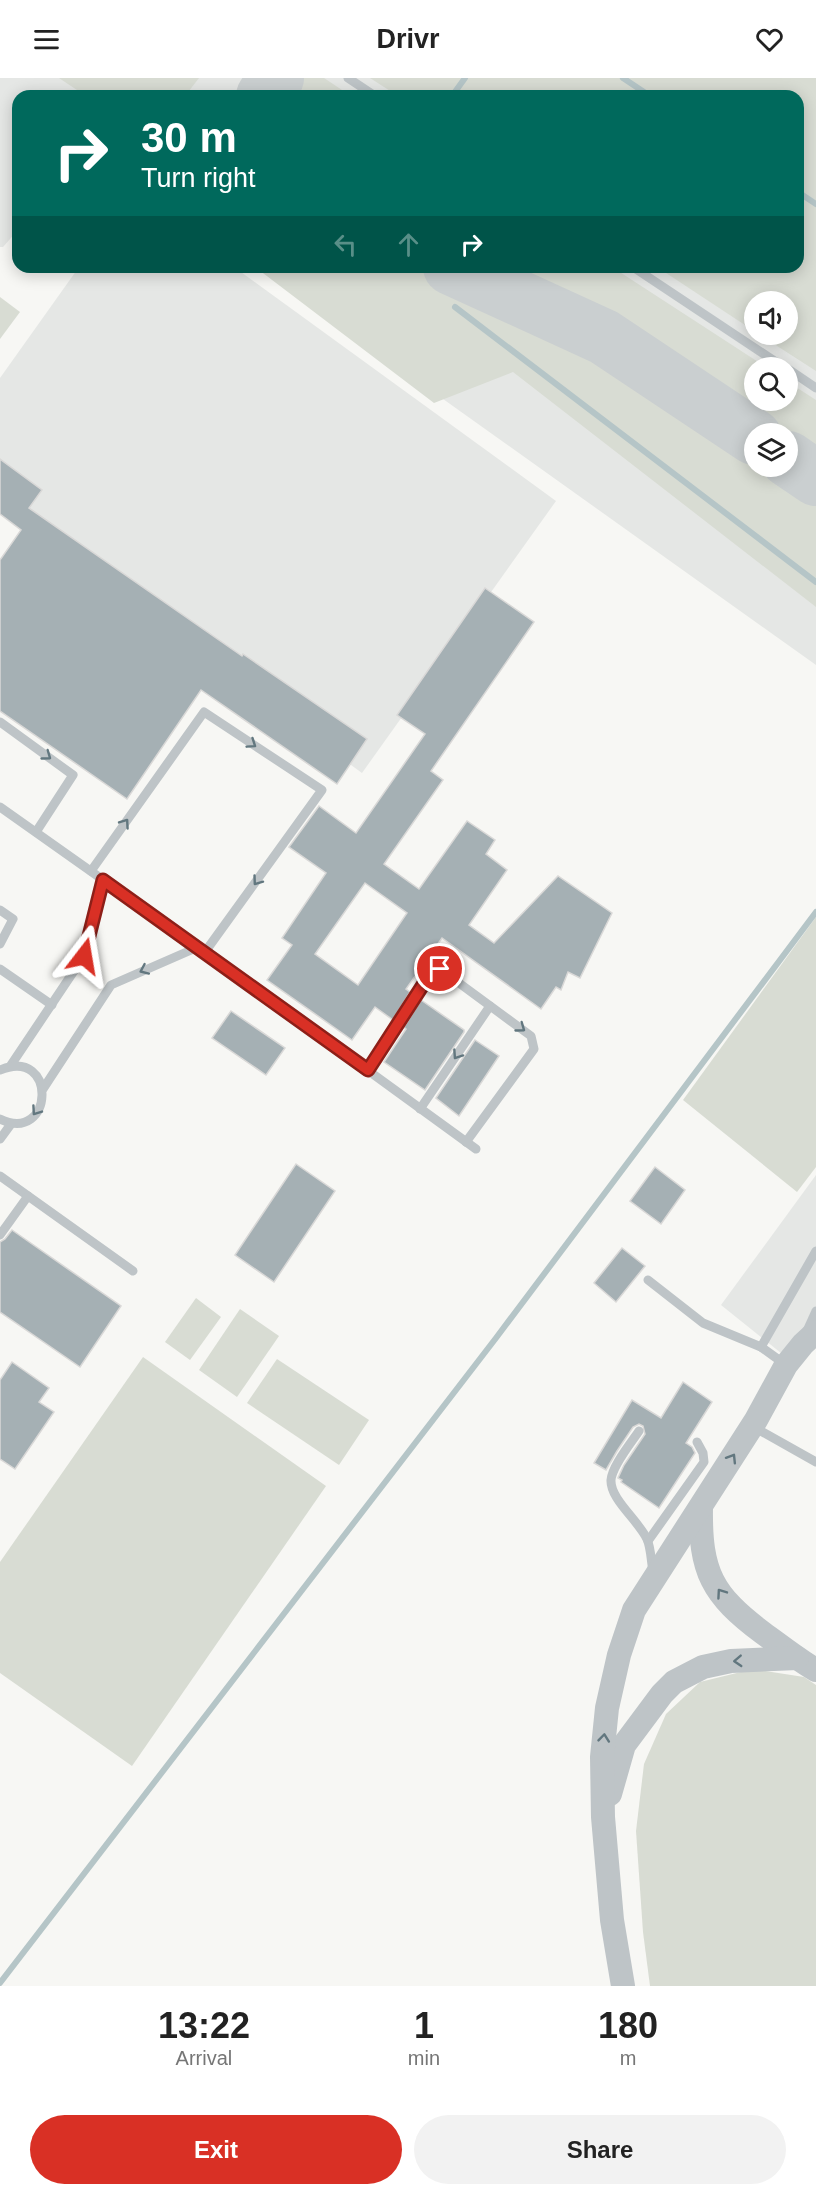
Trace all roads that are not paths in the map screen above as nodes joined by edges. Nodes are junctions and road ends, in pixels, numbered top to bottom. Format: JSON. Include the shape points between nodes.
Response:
{"nodes":[{"id":1,"x":348,"y":78,"type":"edge"},
{"id":2,"x":366,"y":90,"type":"edge"},
{"id":3,"x":642,"y":273,"type":"edge"},
{"id":4,"x":769,"y":357,"type":"edge"},
{"id":5,"x":798,"y":376,"type":"edge"},
{"id":6,"x":816,"y":388,"type":"edge"},
{"id":7,"x":0,"y":722,"type":"edge"},
{"id":8,"x":0,"y":807,"type":"edge"},
{"id":9,"x":36,"y":832,"type":"junction"},
{"id":10,"x":91,"y":871,"type":"junction"},
{"id":11,"x":103,"y":880,"type":"junction"},
{"id":12,"x":0,"y":910,"type":"edge"},
{"id":13,"x":0,"y":944,"type":"edge"},
{"id":14,"x":202,"y":950,"type":"junction"},
{"id":15,"x":0,"y":969,"type":"edge"},
{"id":16,"x":52,"y":1005,"type":"junction"},
{"id":17,"x":490,"y":1006,"type":"junction"},
{"id":18,"x":11,"y":1065,"type":"junction"},
{"id":19,"x":0,"y":1070,"type":"edge"},
{"id":20,"x":368,"y":1070,"type":"junction"},
{"id":21,"x":43,"y":1089,"type":"junction"},
{"id":22,"x":420,"y":1108,"type":"junction"},
{"id":23,"x":0,"y":1119,"type":"edge"},
{"id":24,"x":11,"y":1124,"type":"junction"},
{"id":25,"x":0,"y":1139,"type":"edge"},
{"id":26,"x":466,"y":1142,"type":"junction"},
{"id":27,"x":476,"y":1149,"type":"dead end"},
{"id":28,"x":0,"y":1176,"type":"edge"},
{"id":29,"x":28,"y":1196,"type":"junction"},
{"id":30,"x":0,"y":1235,"type":"edge"},
{"id":31,"x":816,"y":1251,"type":"edge"},
{"id":32,"x":133,"y":1271,"type":"dead end"},
{"id":33,"x":648,"y":1280,"type":"dead end"},
{"id":34,"x":816,"y":1311,"type":"edge"},
{"id":35,"x":809,"y":1338,"type":"edge"},
{"id":36,"x":761,"y":1347,"type":"junction"},
{"id":37,"x":786,"y":1365,"type":"junction"},
{"id":38,"x":752,"y":1426,"type":"junction"},
{"id":39,"x":639,"y":1431,"type":"dead end"},
{"id":40,"x":698,"y":1443,"type":"dead end"},
{"id":41,"x":816,"y":1462,"type":"edge"},
{"id":42,"x":701,"y":1508,"type":"junction"},
{"id":43,"x":648,"y":1541,"type":"junction"},
{"id":44,"x":654,"y":1581,"type":"junction"},
{"id":45,"x":806,"y":1664,"type":"edge"},
{"id":46,"x":603,"y":1817,"type":"junction"},
{"id":47,"x":623,"y":1986,"type":"edge"}],
"edges":[{"from":1,"to":2,"type":"lane"},
{"from":3,"to":4,"type":"lane"},
{"from":5,"to":6,"type":"lane"},
{"from":7,"to":9,"type":"lane","one_way":true,"via":[[73,775]]},
{"from":8,"to":9,"type":"lane"},
{"from":9,"to":10,"type":"lane"},
{"from":10,"to":11,"type":"lane"},
{"from":10,"to":14,"type":"lane","one_way":true,"via":[[204,712],[322,790]]},
{"from":11,"to":14,"type":"lane"},
{"from":11,"to":16,"type":"lane","via":[[84,956]]},
{"from":12,"to":13,"type":"lane","via":[[13,919]]},
{"from":14,"to":20,"type":"lane"},
{"from":14,"to":21,"type":"lane","one_way":true,"via":[[111,985]]},
{"from":15,"to":16,"type":"lane"},
{"from":16,"to":18,"type":"lane"},
{"from":17,"to":20,"type":"lane","via":[[440,969],[432,971]]},
{"from":17,"to":22,"type":"lane","one_way":true},
{"from":17,"to":26,"type":"lane","one_way":true,"via":[[531,1036],[534,1048]]},
{"from":18,"to":19,"type":"lane"},
{"from":18,"to":21,"type":"lane","via":[[37,1076]]},
{"from":20,"to":22,"type":"lane"},
{"from":21,"to":24,"type":"lane","one_way":true,"via":[[41,1107],[29,1120]]},
{"from":22,"to":26,"type":"lane"},
{"from":23,"to":24,"type":"lane"},
{"from":24,"to":25,"type":"lane"},
{"from":26,"to":27,"type":"lane"},
{"from":28,"to":29,"type":"lane"},
{"from":29,"to":30,"type":"lane"},
{"from":29,"to":32,"type":"lane"},
{"from":31,"to":36,"type":"lane"},
{"from":33,"to":36,"type":"lane","via":[[704,1323]]},
{"from":34,"to":35,"type":"lane","via":[[809,1323]]},
{"from":35,"to":37,"type":"street"},
{"from":36,"to":37,"type":"lane"},
{"from":37,"to":38,"type":"street"},
{"from":38,"to":41,"type":"lane"},
{"from":42,"to":38,"type":"street","one_way":true},
{"from":39,"to":43,"type":"lane","via":[[611,1480],[614,1494]]},
{"from":40,"to":43,"type":"lane","via":[[704,1462]]},
{"from":42,"to":44,"type":"street"},
{"from":45,"to":42,"type":"street","one_way":true,"via":[[747,1622],[718,1590],[709,1574],[701,1543]]},
{"from":43,"to":44,"type":"lane"},
{"from":46,"to":44,"type":"street","one_way":true,"via":[[602,1757],[607,1708],[634,1610]]},
{"from":45,"to":46,"type":"street","one_way":true,"via":[[730,1660],[703,1667],[674,1682],[624,1745]]},
{"from":46,"to":47,"type":"street","via":[[612,1920]]}]}
